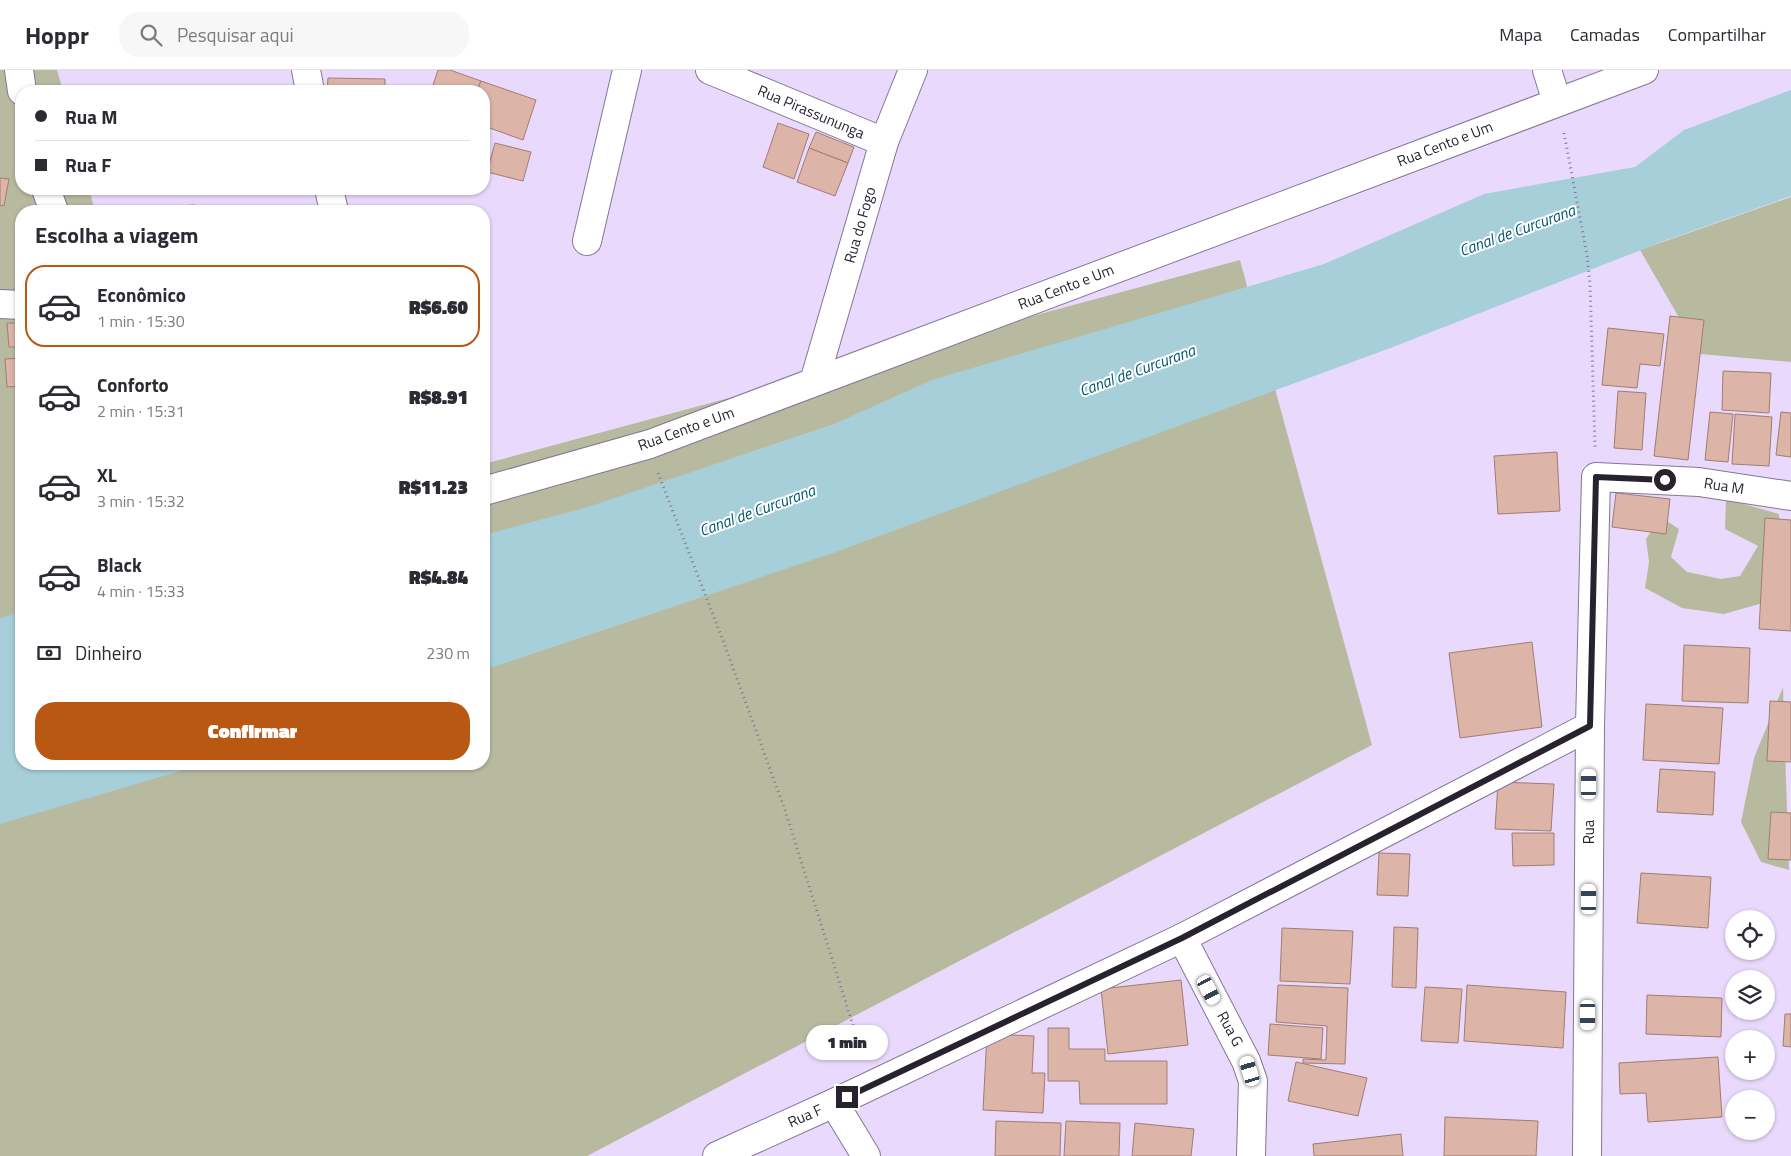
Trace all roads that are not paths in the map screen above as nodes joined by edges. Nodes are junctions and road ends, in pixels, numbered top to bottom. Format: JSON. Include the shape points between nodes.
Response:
{"nodes":[{"id":1,"x":19,"y":70,"type":"edge"},
{"id":2,"x":306,"y":70,"type":"edge"},
{"id":3,"x":627,"y":70,"type":"edge"},
{"id":4,"x":710,"y":70,"type":"edge"},
{"id":5,"x":912,"y":70,"type":"edge"},
{"id":6,"x":1547,"y":70,"type":"edge"},
{"id":7,"x":1644,"y":70,"type":"edge"},
{"id":8,"x":21,"y":85,"type":"edge"},
{"id":9,"x":309,"y":85,"type":"edge"},
{"id":10,"x":1557,"y":102,"type":"junction"},
{"id":11,"x":884,"y":142,"type":"junction"},
{"id":12,"x":586,"y":241,"type":"dead end"},
{"id":13,"x":0,"y":304,"type":"edge"},
{"id":14,"x":15,"y":305,"type":"edge"},
{"id":15,"x":814,"y":382,"type":"junction"},
{"id":16,"x":1596,"y":477,"type":"joint"},
{"id":17,"x":490,"y":489,"type":"edge"},
{"id":18,"x":1791,"y":496,"type":"edge"},
{"id":19,"x":1590,"y":726,"type":"junction"},
{"id":20,"x":1182,"y":938,"type":"junction"},
{"id":21,"x":834,"y":1103,"type":"junction"},
{"id":22,"x":717,"y":1156,"type":"edge"},
{"id":23,"x":866,"y":1156,"type":"edge"},
{"id":24,"x":1251,"y":1156,"type":"edge"},
{"id":25,"x":1587,"y":1156,"type":"edge"}],
"edges":[{"from":1,"to":8,"type":"street"},
{"from":2,"to":9,"type":"street"},
{"from":3,"to":12,"type":"street"},
{"from":4,"to":11,"type":"street","name":"Rua Pirassununga"},
{"from":5,"to":11,"type":"street","name":"Rua do Fogo"},
{"from":6,"to":10,"type":"street"},
{"from":7,"to":10,"type":"street","name":"Rua Cento e Um"},
{"from":10,"to":15,"type":"street","name":"Rua Cento e Um"},
{"from":11,"to":15,"type":"street","name":"Rua do Fogo"},
{"from":13,"to":14,"type":"street"},
{"from":15,"to":17,"type":"street","name":"Rua Cento e Um","via":[[650,444]]},
{"from":16,"to":18,"type":"street","name":"Rua M","via":[[1699,482]]},
{"from":16,"to":19,"type":"street","name":"Rua"},
{"from":19,"to":20,"type":"street","name":"Rua F"},
{"from":19,"to":25,"type":"street","name":"Rua"},
{"from":20,"to":21,"type":"street","name":"Rua F"},
{"from":20,"to":24,"type":"street","name":"Rua G","via":[[1246,1061],[1253,1081]]},
{"from":21,"to":22,"type":"street","name":"Rua F"},
{"from":21,"to":23,"type":"street"}]}
